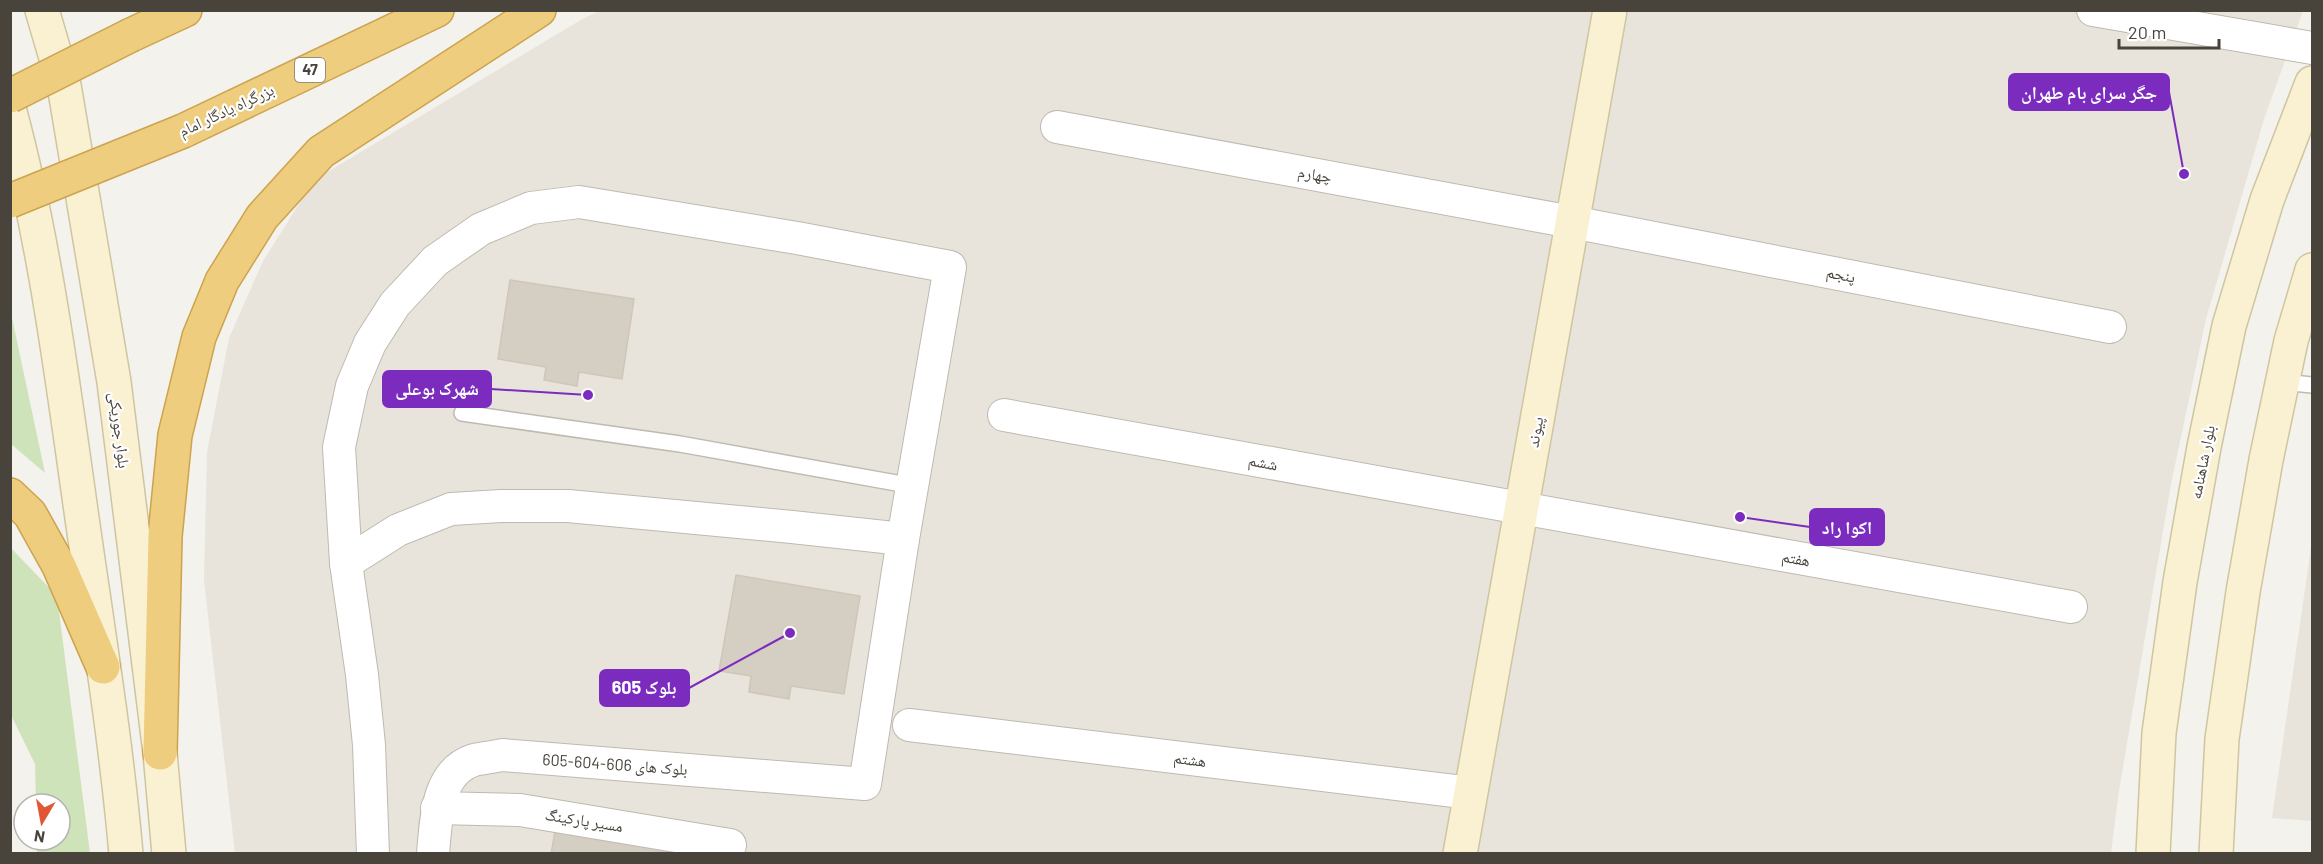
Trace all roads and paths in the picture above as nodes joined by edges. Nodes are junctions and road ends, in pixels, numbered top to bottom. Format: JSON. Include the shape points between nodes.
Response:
{"nodes":[{"id":1,"x":42,"y":10,"type":"edge"},
{"id":2,"x":185,"y":10,"type":"edge"},
{"id":3,"x":437,"y":10,"type":"edge"},
{"id":4,"x":539,"y":10,"type":"edge"},
{"id":5,"x":1610,"y":10,"type":"edge"},
{"id":6,"x":2093,"y":10,"type":"edge"},
{"id":7,"x":2313,"y":48,"type":"edge"},
{"id":8,"x":2313,"y":83,"type":"edge"},
{"id":9,"x":10,"y":96,"type":"edge"},
{"id":10,"x":10,"y":112,"type":"edge"},
{"id":11,"x":1057,"y":127,"type":"dead end"},
{"id":12,"x":10,"y":201,"type":"edge"},
{"id":13,"x":1572,"y":222,"type":"junction"},
{"id":14,"x":2313,"y":270,"type":"edge"},
{"id":15,"x":2305,"y":318,"type":"edge"},
{"id":16,"x":2110,"y":327,"type":"dead end"},
{"id":17,"x":2298,"y":384,"type":"edge"},
{"id":18,"x":462,"y":413,"type":"dead end"},
{"id":19,"x":1004,"y":415,"type":"dead end"},
{"id":20,"x":912,"y":486,"type":"junction"},
{"id":21,"x":10,"y":495,"type":"edge"},
{"id":22,"x":1521,"y":509,"type":"junction"},
{"id":23,"x":903,"y":540,"type":"junction"},
{"id":24,"x":346,"y":563,"type":"junction"},
{"id":25,"x":2071,"y":607,"type":"dead end"},
{"id":26,"x":103,"y":668,"type":"junction"},
{"id":27,"x":909,"y":725,"type":"dead end"},
{"id":28,"x":160,"y":753,"type":"junction"},
{"id":29,"x":1471,"y":793,"type":"junction"},
{"id":30,"x":437,"y":808,"type":"junction"},
{"id":31,"x":730,"y":845,"type":"dead end"},
{"id":32,"x":126,"y":854,"type":"edge"},
{"id":33,"x":169,"y":854,"type":"edge"},
{"id":34,"x":373,"y":854,"type":"edge"},
{"id":35,"x":433,"y":854,"type":"edge"},
{"id":36,"x":1460,"y":854,"type":"edge"},
{"id":37,"x":2153,"y":854,"type":"edge"},
{"id":38,"x":2216,"y":854,"type":"edge"}],
"edges":[{"from":1,"to":28,"type":"main road","name":"بلوار جوریکی","via":[[64,86],[114,382]]},
{"from":2,"to":9,"type":"highway","bridge":true},
{"from":3,"to":12,"type":"highway","name":"بزرگراه یادگار امام","number":"47","bridge":true,"via":[[183,131]]},
{"from":4,"to":28,"type":"highway","via":[[321,152],[262,217],[222,281],[199,337],[175,435],[165,536]]},
{"from":5,"to":13,"type":"main road","name":"پیوند"},
{"from":6,"to":7,"type":"street"},
{"from":8,"to":37,"type":"main road","name":"بلوار شاهنامه","via":[[2267,200],[2229,326],[2180,582],[2159,733]]},
{"from":10,"to":26,"type":"main road","via":[[26,171],[52,310]]},
{"from":11,"to":13,"type":"street","name":"چهارم"},
{"from":13,"to":16,"type":"street","name":"پنجم"},
{"from":13,"to":22,"type":"main road","name":"پیوند"},
{"from":14,"to":15,"type":"main road"},
{"from":15,"to":17,"type":"main road"},
{"from":17,"to":38,"type":"main road","via":[[2266,460],[2222,739]]},
{"from":18,"to":20,"type":"lane","via":[[680,444]]},
{"from":19,"to":22,"type":"street","name":"ششم"},
{"from":20,"to":23,"type":"street"},
{"from":20,"to":24,"type":"street","via":[[950,267],[579,202],[531,208],[481,229],[435,261],[395,304],[376,333],[352,386],[339,447]]},
{"from":21,"to":26,"type":"highway","via":[[30,514],[59,566]]},
{"from":22,"to":25,"type":"street","name":"هفتم"},
{"from":22,"to":29,"type":"main road","name":"پیوند"},
{"from":23,"to":24,"type":"street","via":[[568,506],[501,506],[451,509],[398,530]]},
{"from":23,"to":30,"type":"street","name":"بلوک های 606-604-605","via":[[865,784],[502,755],[473,760],[452,773]]},
{"from":24,"to":34,"type":"street","via":[[369,744]]},
{"from":26,"to":32,"type":"main road"},
{"from":27,"to":29,"type":"street","name":"هشتم"},
{"from":28,"to":33,"type":"main road","name":"بلوار جوریکی"},
{"from":29,"to":36,"type":"main road","name":"پیوند"},
{"from":30,"to":31,"type":"street","name":"مسیر پارکینگ","via":[[520,810]]},
{"from":30,"to":35,"type":"street","name":"بلوک های 606-604-605"}]}
